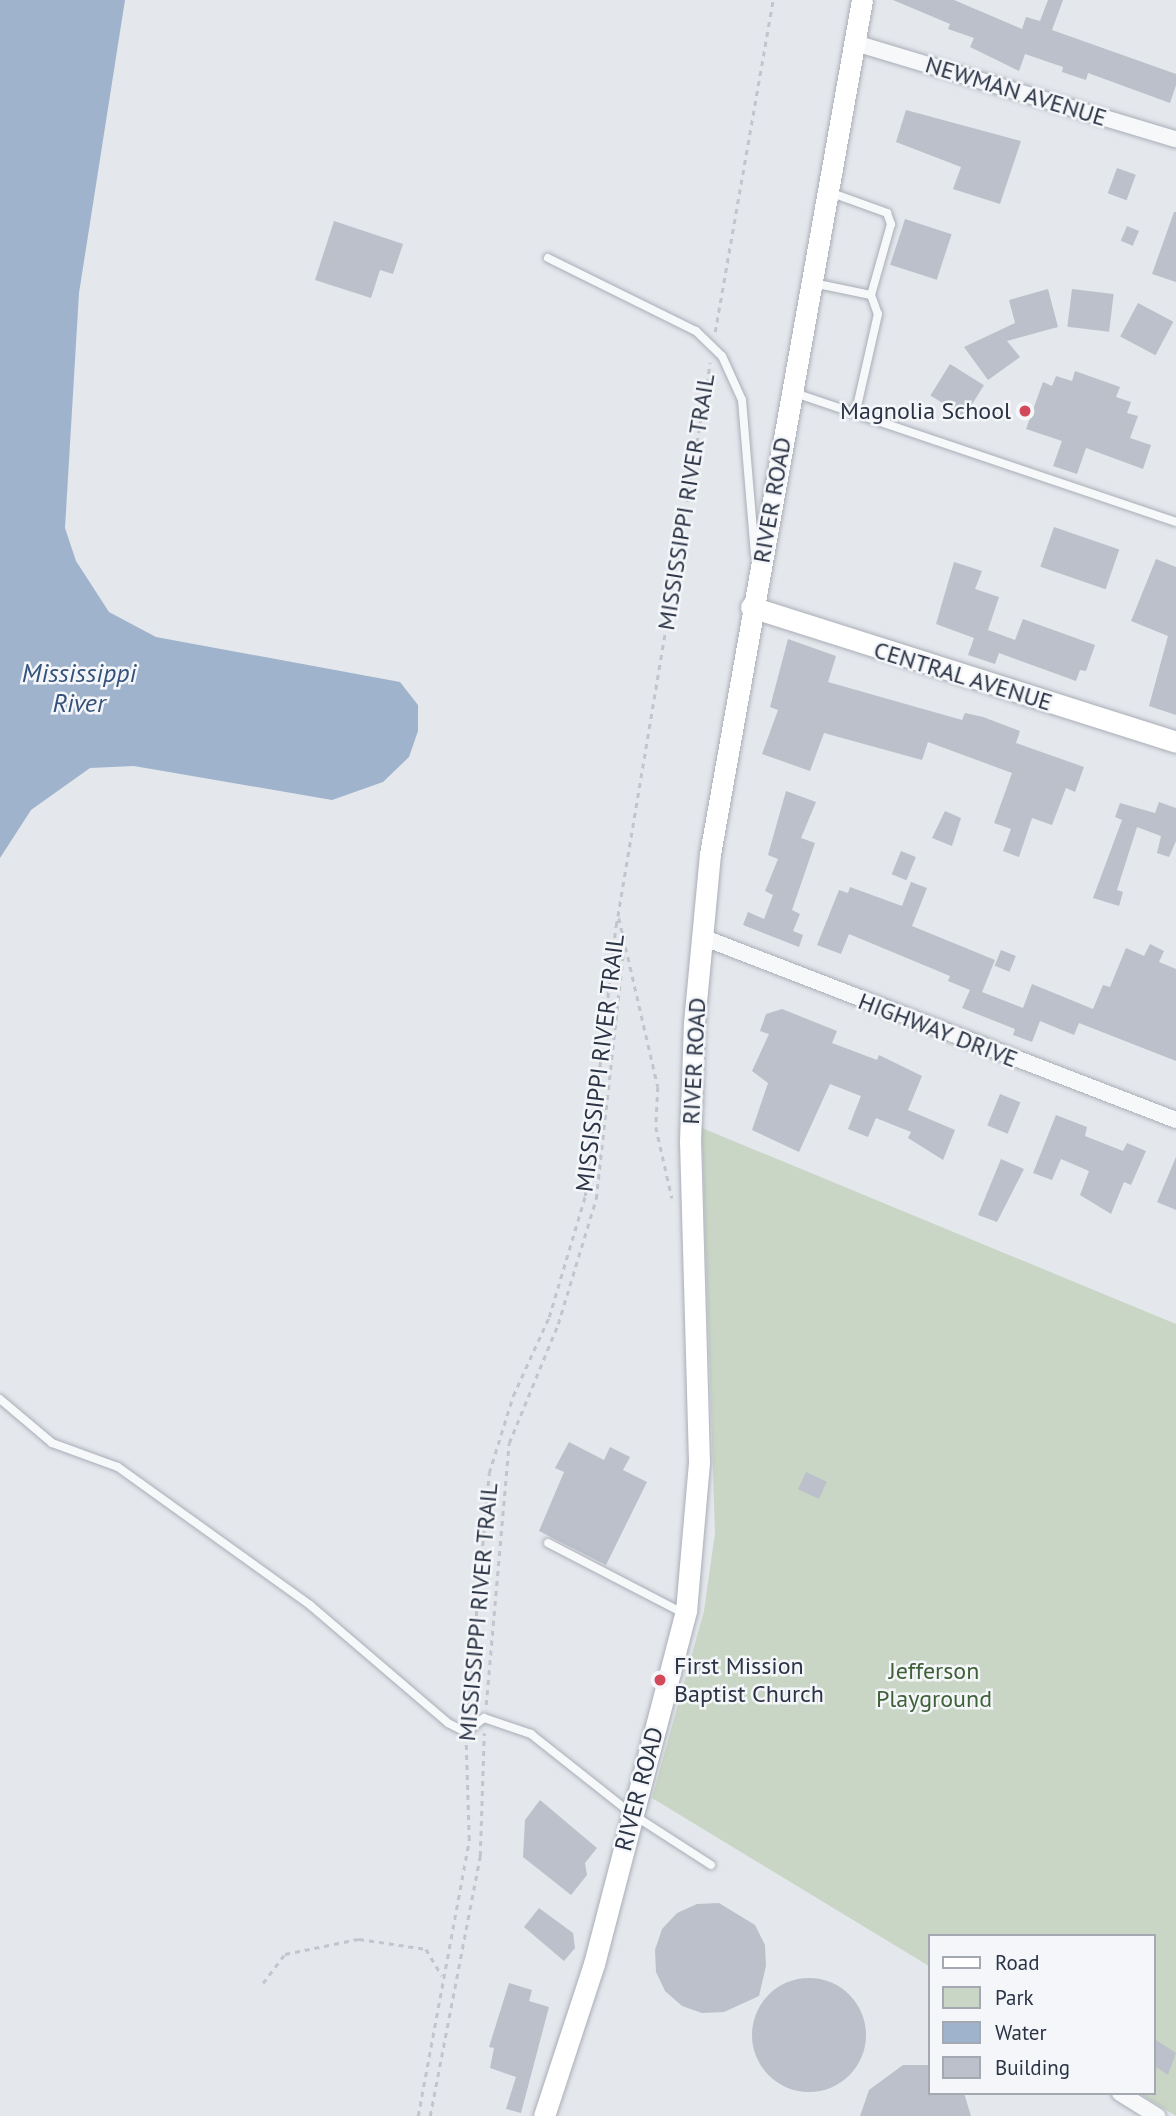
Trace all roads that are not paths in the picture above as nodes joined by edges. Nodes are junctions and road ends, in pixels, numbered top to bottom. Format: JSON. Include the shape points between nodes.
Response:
{"nodes":[{"id":1,"x":862,"y":0,"type":"edge"},
{"id":2,"x":855,"y":43,"type":"junction"},
{"id":3,"x":1176,"y":139,"type":"edge"},
{"id":4,"x":828,"y":192,"type":"junction"},
{"id":5,"x":548,"y":258,"type":"dead end"},
{"id":6,"x":812,"y":282,"type":"junction"},
{"id":7,"x":871,"y":295,"type":"junction"},
{"id":8,"x":792,"y":392,"type":"junction"},
{"id":9,"x":856,"y":411,"type":"junction"},
{"id":10,"x":1176,"y":522,"type":"edge"},
{"id":11,"x":757,"y":581,"type":"junction"},
{"id":12,"x":751,"y":607,"type":"junction"},
{"id":13,"x":1176,"y":742,"type":"edge"},
{"id":14,"x":702,"y":937,"type":"junction"},
{"id":15,"x":1176,"y":1120,"type":"edge"},
{"id":16,"x":0,"y":1399,"type":"edge"},
{"id":17,"x":548,"y":1544,"type":"dead end"},
{"id":18,"x":685,"y":1614,"type":"junction"},
{"id":19,"x":632,"y":1814,"type":"junction"},
{"id":20,"x":711,"y":1865,"type":"dead end"},
{"id":21,"x":1123,"y":2095,"type":"edge"},
{"id":22,"x":544,"y":2116,"type":"edge"},
{"id":23,"x":1157,"y":2116,"type":"edge"}],
"edges":[{"from":1,"to":2,"type":"main road","name":"RIVER ROAD"},
{"from":2,"to":3,"type":"street","name":"NEWMAN AVENUE"},
{"from":2,"to":4,"type":"main road","name":"RIVER ROAD"},
{"from":4,"to":6,"type":"main road","name":"RIVER ROAD"},
{"from":4,"to":7,"type":"lane","via":[[887,213],[891,224]]},
{"from":5,"to":11,"type":"lane","via":[[696,331],[712,346],[741,400]]},
{"from":6,"to":7,"type":"lane"},
{"from":6,"to":8,"type":"main road","name":"RIVER ROAD"},
{"from":7,"to":9,"type":"lane","via":[[878,314]]},
{"from":8,"to":9,"type":"lane"},
{"from":8,"to":11,"type":"main road","name":"RIVER ROAD"},
{"from":9,"to":10,"type":"lane"},
{"from":11,"to":12,"type":"main road","name":"RIVER ROAD"},
{"from":12,"to":13,"type":"main road","name":"CENTRAL AVENUE"},
{"from":12,"to":14,"type":"main road","name":"RIVER ROAD"},
{"from":14,"to":15,"type":"street","name":"HIGHWAY DRIVE"},
{"from":14,"to":18,"type":"main road","name":"RIVER ROAD","via":[[694,1036],[692,1221],[699,1462],[696,1537]]},
{"from":16,"to":19,"type":"lane","via":[[52,1443],[118,1467],[310,1605],[448,1723],[466,1732],[485,1718],[531,1734]]},
{"from":17,"to":18,"type":"lane"},
{"from":18,"to":19,"type":"main road","name":"RIVER ROAD"},
{"from":19,"to":20,"type":"lane"},
{"from":19,"to":22,"type":"main road","name":"RIVER ROAD","via":[[573,2036]]},
{"from":21,"to":23,"type":"street"}]}
